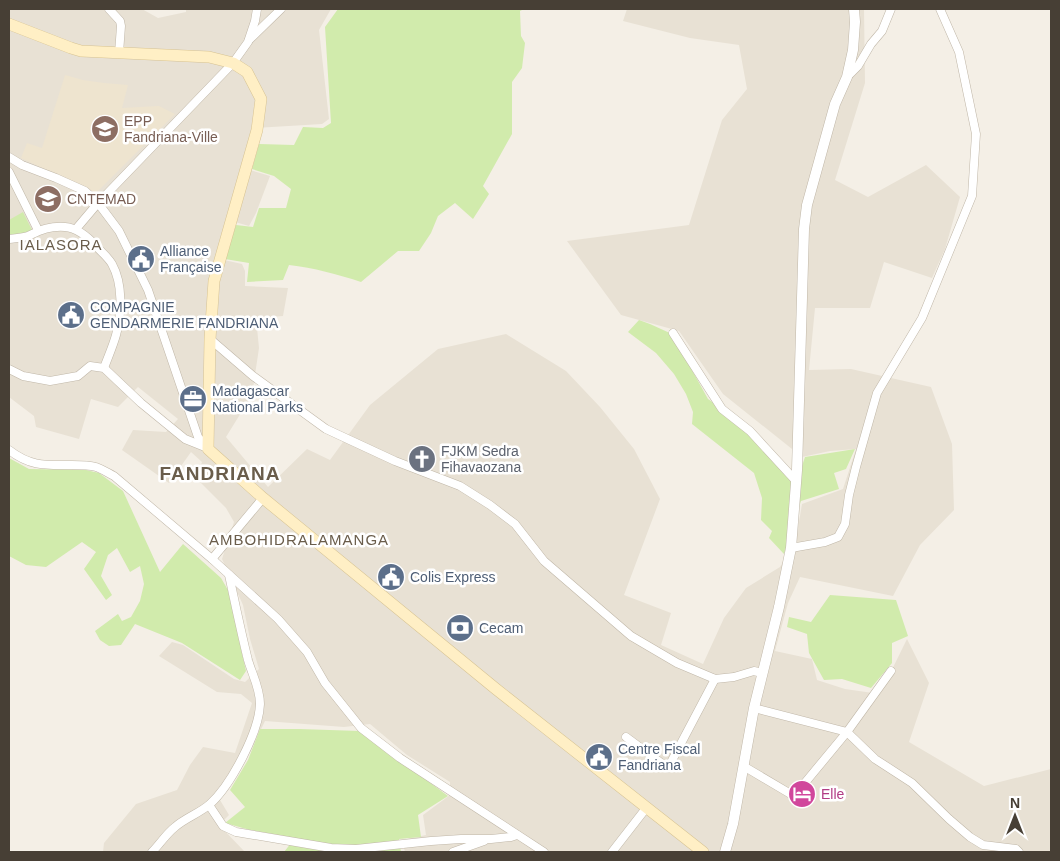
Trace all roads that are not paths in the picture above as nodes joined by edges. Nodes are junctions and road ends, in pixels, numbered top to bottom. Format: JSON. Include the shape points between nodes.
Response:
{"nodes":[{"id":1,"x":109,"y":9,"type":"edge"},
{"id":2,"x":257,"y":9,"type":"edge"},
{"id":3,"x":281,"y":9,"type":"edge"},
{"id":4,"x":854,"y":9,"type":"edge"},
{"id":5,"x":891,"y":9,"type":"edge"},
{"id":6,"x":940,"y":9,"type":"edge"},
{"id":7,"x":9,"y":24,"type":"edge"},
{"id":8,"x":248,"y":42,"type":"junction"},
{"id":9,"x":119,"y":53,"type":"junction"},
{"id":10,"x":233,"y":63,"type":"junction"},
{"id":11,"x":847,"y":77,"type":"junction"},
{"id":12,"x":9,"y":157,"type":"edge"},
{"id":13,"x":9,"y":172,"type":"edge"},
{"id":14,"x":98,"y":203,"type":"junction"},
{"id":15,"x":76,"y":229,"type":"junction"},
{"id":16,"x":38,"y":230,"type":"junction"},
{"id":17,"x":9,"y":239,"type":"edge"},
{"id":18,"x":673,"y":333,"type":"dead end"},
{"id":19,"x":210,"y":339,"type":"junction"},
{"id":20,"x":104,"y":368,"type":"junction"},
{"id":21,"x":9,"y":370,"type":"edge"},
{"id":22,"x":208,"y":448,"type":"junction"},
{"id":23,"x":9,"y":450,"type":"edge"},
{"id":24,"x":796,"y":482,"type":"junction"},
{"id":25,"x":263,"y":498,"type":"junction"},
{"id":26,"x":791,"y":548,"type":"junction"},
{"id":27,"x":212,"y":559,"type":"junction"},
{"id":28,"x":228,"y":574,"type":"junction"},
{"id":29,"x":891,"y":671,"type":"dead end"},
{"id":30,"x":762,"y":673,"type":"junction"},
{"id":31,"x":715,"y":679,"type":"junction"},
{"id":32,"x":754,"y":708,"type":"junction"},
{"id":33,"x":847,"y":732,"type":"junction"},
{"id":34,"x":626,"y":737,"type":"dead end"},
{"id":35,"x":745,"y":767,"type":"junction"},
{"id":36,"x":209,"y":805,"type":"junction"},
{"id":37,"x":647,"y":807,"type":"junction"},
{"id":38,"x":517,"y":835,"type":"junction"},
{"id":39,"x":491,"y":839,"type":"junction"},
{"id":40,"x":152,"y":852,"type":"edge"},
{"id":41,"x":453,"y":852,"type":"edge"},
{"id":42,"x":544,"y":852,"type":"edge"},
{"id":43,"x":612,"y":852,"type":"edge"},
{"id":44,"x":703,"y":852,"type":"edge"},
{"id":45,"x":725,"y":852,"type":"edge"},
{"id":46,"x":1020,"y":852,"type":"edge"}],
"edges":[{"from":1,"to":9,"type":"street","via":[[121,26]]},
{"from":2,"to":8,"type":"street"},
{"from":3,"to":8,"type":"street"},
{"from":4,"to":11,"type":"street","via":[[853,50]]},
{"from":5,"to":11,"type":"street","via":[[882,31]]},
{"from":6,"to":26,"type":"street","via":[[959,52],[976,134],[972,196],[922,318],[878,393],[856,467],[845,524],[838,537]]},
{"from":7,"to":9,"type":"main road","via":[[81,51]]},
{"from":8,"to":10,"type":"street"},
{"from":9,"to":10,"type":"main road","via":[[209,57]]},
{"from":10,"to":14,"type":"street"},
{"from":10,"to":19,"type":"main road","via":[[246,72],[261,99],[257,130],[214,281]]},
{"from":11,"to":24,"type":"street","via":[[835,104],[807,205]]},
{"from":12,"to":14,"type":"street","via":[[85,191]]},
{"from":13,"to":16,"type":"street"},
{"from":14,"to":15,"type":"street"},
{"from":14,"to":22,"type":"street","via":[[119,231],[148,290],[198,437]]},
{"from":15,"to":16,"type":"street","via":[[49,227]]},
{"from":15,"to":20,"type":"street","via":[[112,262],[119,282],[116,335]]},
{"from":16,"to":17,"type":"street"},
{"from":18,"to":24,"type":"street","via":[[722,409],[750,431]]},
{"from":19,"to":22,"type":"main road"},
{"from":19,"to":31,"type":"street","via":[[253,376],[326,429],[460,486],[490,505],[515,524],[544,561],[631,636],[677,663]]},
{"from":20,"to":21,"type":"street","via":[[90,366],[78,376],[50,381]]},
{"from":20,"to":22,"type":"street","via":[[184,439]]},
{"from":22,"to":25,"type":"main road"},
{"from":23,"to":27,"type":"street","via":[[33,463],[96,467],[109,473]]},
{"from":24,"to":26,"type":"street"},
{"from":25,"to":27,"type":"street"},
{"from":25,"to":37,"type":"main road","via":[[496,689]]},
{"from":26,"to":30,"type":"street"},
{"from":27,"to":28,"type":"street"},
{"from":28,"to":36,"type":"street","via":[[260,702],[259,714],[241,762]]},
{"from":28,"to":38,"type":"street","via":[[278,619],[307,652],[325,683],[360,728]]},
{"from":29,"to":33,"type":"street"},
{"from":30,"to":31,"type":"street","via":[[754,671]]},
{"from":30,"to":32,"type":"street"},
{"from":31,"to":34,"type":"street","via":[[668,768]]},
{"from":32,"to":33,"type":"street"},
{"from":32,"to":35,"type":"street"},
{"from":33,"to":35,"type":"street","via":[[794,796]]},
{"from":33,"to":46,"type":"street","via":[[875,758],[912,784],[970,837],[983,846]]},
{"from":35,"to":45,"type":"street"},
{"from":36,"to":39,"type":"street","via":[[224,826],[236,832],[331,848]]},
{"from":36,"to":40,"type":"street","via":[[176,826]]},
{"from":37,"to":43,"type":"street"},
{"from":37,"to":44,"type":"main road"},
{"from":38,"to":39,"type":"street"},
{"from":38,"to":42,"type":"street"},
{"from":39,"to":41,"type":"street"}]}
